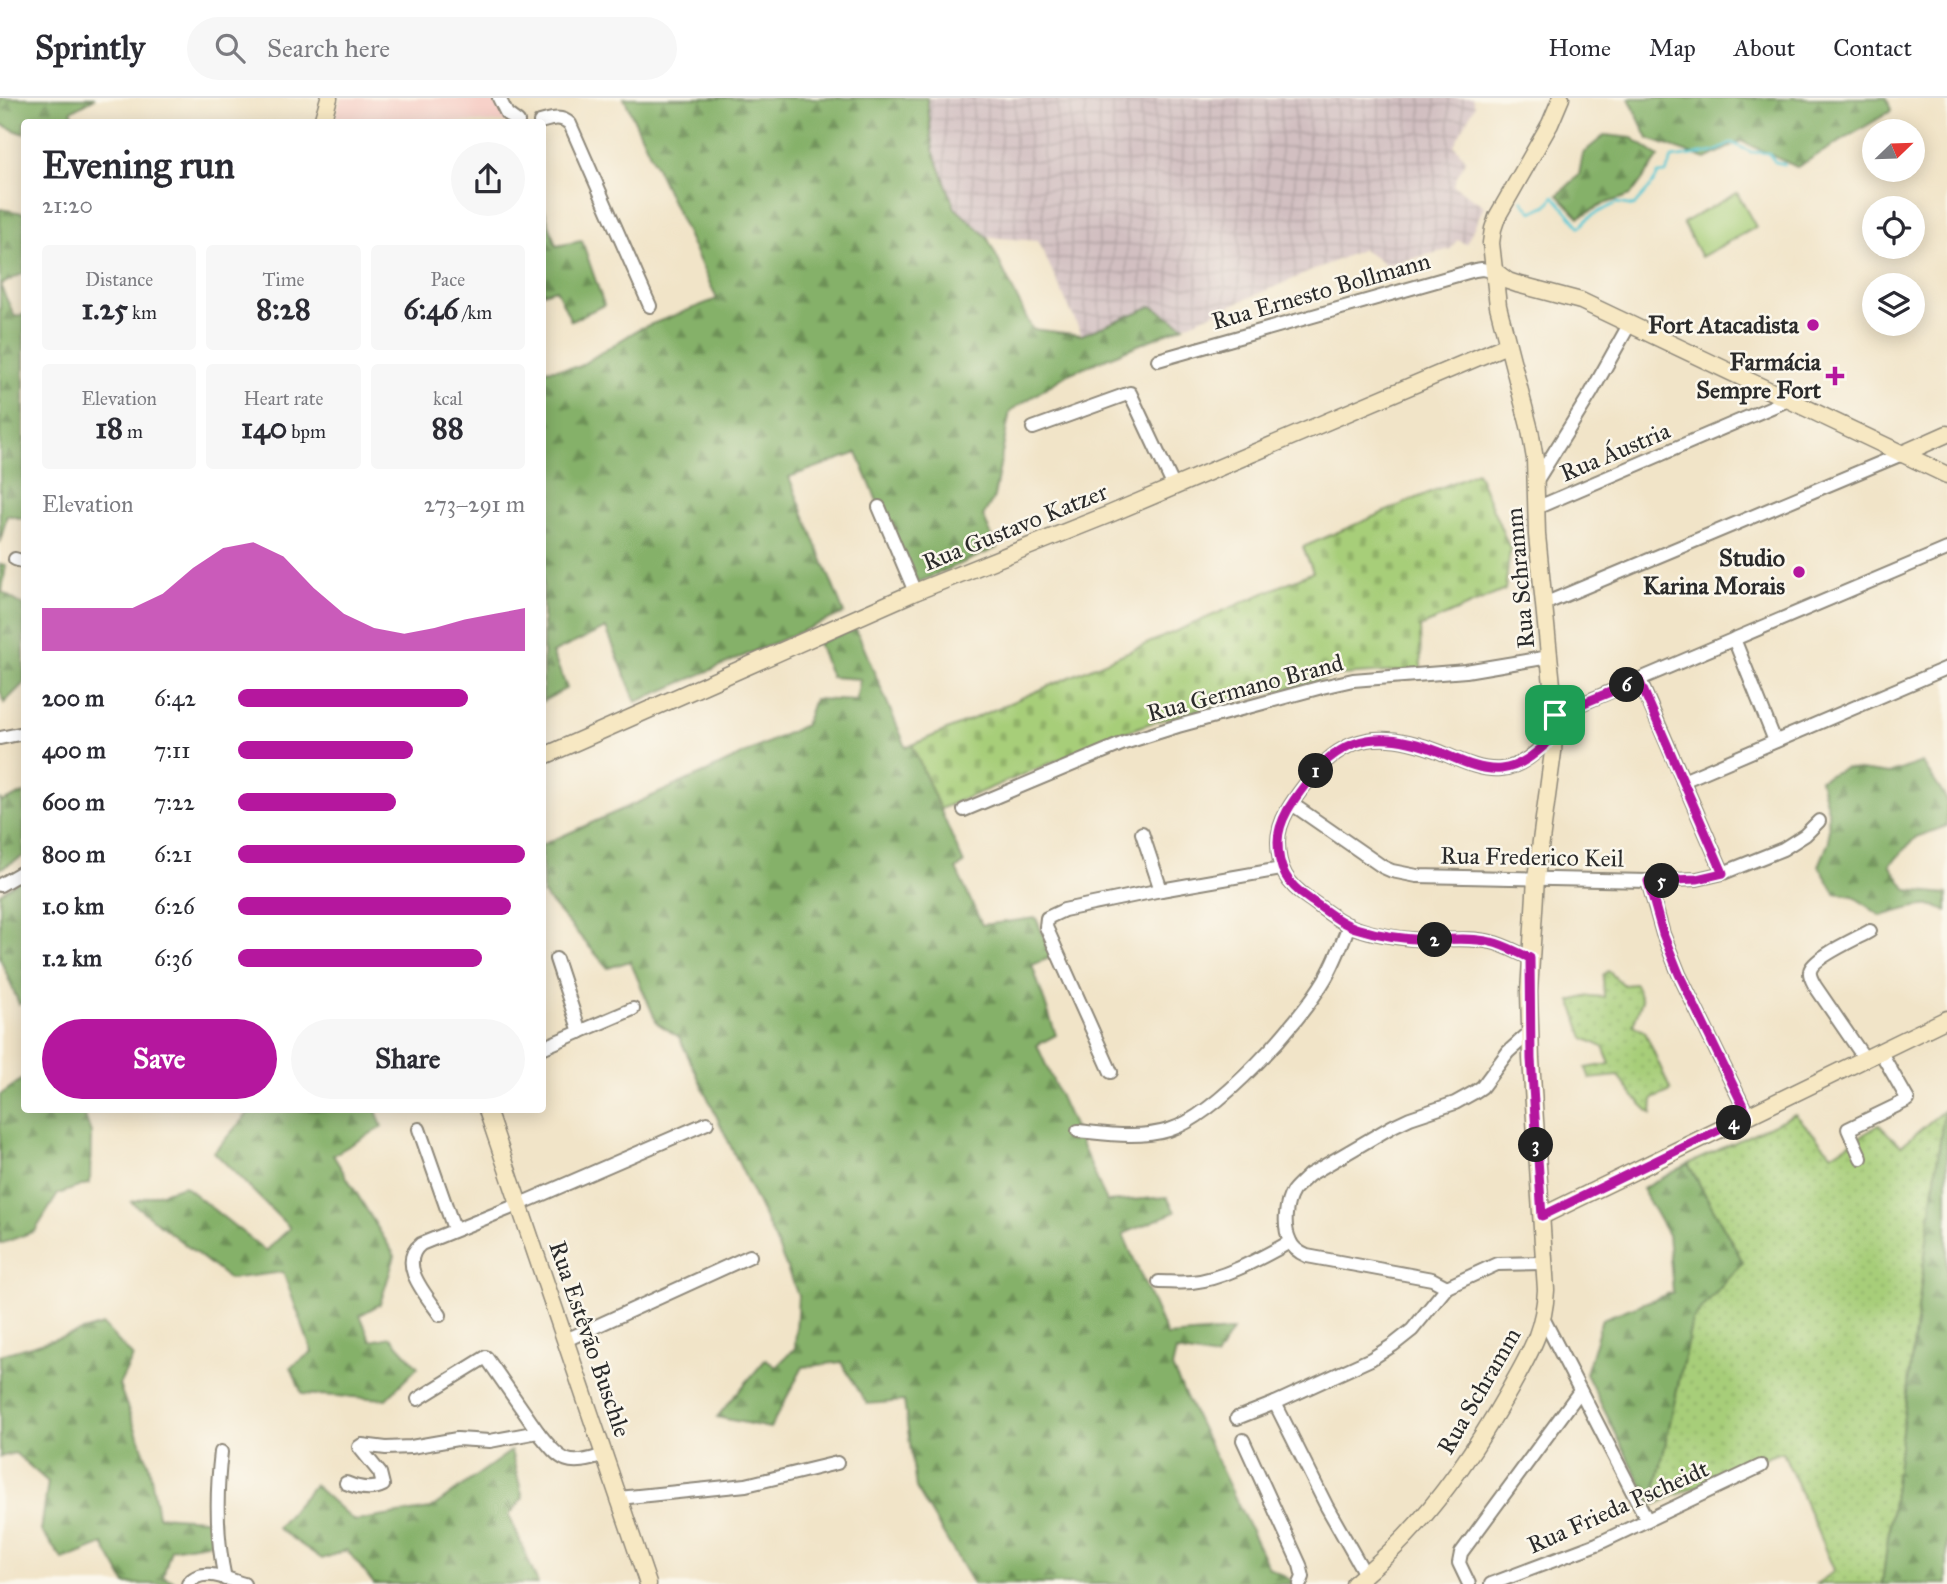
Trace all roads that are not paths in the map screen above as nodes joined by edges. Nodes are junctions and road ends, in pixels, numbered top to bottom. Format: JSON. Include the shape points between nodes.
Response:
{"nodes":[{"id":1,"x":329,"y":98,"type":"edge"},
{"id":2,"x":499,"y":98,"type":"edge"},
{"id":3,"x":1561,"y":98,"type":"edge"},
{"id":4,"x":323,"y":119,"type":"edge"},
{"id":5,"x":514,"y":119,"type":"edge"},
{"id":6,"x":546,"y":121,"type":"edge"},
{"id":7,"x":1496,"y":272,"type":"junction"},
{"id":8,"x":650,"y":306,"type":"dead end"},
{"id":9,"x":1629,"y":325,"type":"junction"},
{"id":10,"x":1507,"y":345,"type":"junction"},
{"id":11,"x":1158,"y":360,"type":"dead end"},
{"id":12,"x":1788,"y":400,"type":"junction"},
{"id":13,"x":1033,"y":428,"type":"dead end"},
{"id":14,"x":1947,"y":435,"type":"edge"},
{"id":15,"x":1902,"y":454,"type":"junction"},
{"id":16,"x":1947,"y":475,"type":"edge"},
{"id":17,"x":1536,"y":480,"type":"junction"},
{"id":18,"x":1174,"y":486,"type":"junction"},
{"id":19,"x":879,"y":507,"type":"dead end"},
{"id":20,"x":1536,"y":508,"type":"junction"},
{"id":21,"x":1947,"y":549,"type":"edge"},
{"id":22,"x":915,"y":592,"type":"junction"},
{"id":23,"x":1544,"y":604,"type":"junction"},
{"id":24,"x":1734,"y":639,"type":"junction"},
{"id":25,"x":1549,"y":656,"type":"junction"},
{"id":26,"x":1947,"y":668,"type":"edge"},
{"id":27,"x":1639,"y":680,"type":"junction"},
{"id":28,"x":1555,"y":715,"type":"junction"},
{"id":29,"x":21,"y":734,"type":"edge"},
{"id":30,"x":1555,"y":736,"type":"junction"},
{"id":31,"x":0,"y":738,"type":"edge"},
{"id":32,"x":1775,"y":741,"type":"junction"},
{"id":33,"x":546,"y":755,"type":"edge"},
{"id":34,"x":1683,"y":782,"type":"junction"},
{"id":35,"x":1292,"y":804,"type":"junction"},
{"id":36,"x":964,"y":810,"type":"dead end"},
{"id":37,"x":1819,"y":821,"type":"dead end"},
{"id":38,"x":1142,"y":833,"type":"dead end"},
{"id":39,"x":1281,"y":869,"type":"junction"},
{"id":40,"x":21,"y":873,"type":"edge"},
{"id":41,"x":1723,"y":873,"type":"junction"},
{"id":42,"x":1536,"y":878,"type":"junction"},
{"id":43,"x":1648,"y":881,"type":"junction"},
{"id":44,"x":0,"y":885,"type":"edge"},
{"id":45,"x":1161,"y":890,"type":"junction"},
{"id":46,"x":1349,"y":925,"type":"junction"},
{"id":47,"x":1870,"y":931,"type":"dead end"},
{"id":48,"x":1530,"y":958,"type":"junction"},
{"id":49,"x":555,"y":959,"type":"dead end"},
{"id":50,"x":633,"y":1009,"type":"dead end"},
{"id":51,"x":1947,"y":1019,"type":"edge"},
{"id":52,"x":580,"y":1032,"type":"junction"},
{"id":53,"x":1530,"y":1033,"type":"junction"},
{"id":54,"x":546,"y":1046,"type":"edge"},
{"id":55,"x":1872,"y":1055,"type":"junction"},
{"id":56,"x":1111,"y":1072,"type":"dead end"},
{"id":57,"x":488,"y":1113,"type":"edge"},
{"id":58,"x":1748,"y":1116,"type":"junction"},
{"id":59,"x":707,"y":1123,"type":"dead end"},
{"id":60,"x":419,"y":1129,"type":"dead end"},
{"id":61,"x":1078,"y":1131,"type":"dead end"},
{"id":62,"x":1861,"y":1158,"type":"dead end"},
{"id":63,"x":520,"y":1204,"type":"junction"},
{"id":64,"x":1542,"y":1216,"type":"junction"},
{"id":65,"x":454,"y":1230,"type":"junction"},
{"id":66,"x":1290,"y":1242,"type":"junction"},
{"id":67,"x":750,"y":1256,"type":"dead end"},
{"id":68,"x":1544,"y":1262,"type":"junction"},
{"id":69,"x":1159,"y":1282,"type":"dead end"},
{"id":70,"x":1447,"y":1287,"type":"junction"},
{"id":71,"x":440,"y":1315,"type":"dead end"},
{"id":72,"x":1543,"y":1318,"type":"junction"},
{"id":73,"x":566,"y":1340,"type":"junction"},
{"id":74,"x":1580,"y":1391,"type":"junction"},
{"id":75,"x":418,"y":1399,"type":"dead end"},
{"id":76,"x":1275,"y":1403,"type":"junction"},
{"id":77,"x":1237,"y":1418,"type":"dead end"},
{"id":78,"x":538,"y":1432,"type":"junction"},
{"id":79,"x":1243,"y":1440,"type":"dead end"},
{"id":80,"x":221,"y":1452,"type":"dead end"},
{"id":81,"x":605,"y":1455,"type":"junction"},
{"id":82,"x":837,"y":1463,"type":"dead end"},
{"id":83,"x":1761,"y":1466,"type":"dead end"},
{"id":84,"x":346,"y":1483,"type":"dead end"},
{"id":85,"x":619,"y":1498,"type":"junction"},
{"id":86,"x":1647,"y":1520,"type":"junction"},
{"id":87,"x":225,"y":1579,"type":"junction"},
{"id":88,"x":1359,"y":1579,"type":"edge"},
{"id":89,"x":188,"y":1584,"type":"edge"},
{"id":90,"x":244,"y":1584,"type":"edge"},
{"id":91,"x":648,"y":1584,"type":"edge"},
{"id":92,"x":1300,"y":1584,"type":"edge"},
{"id":93,"x":1469,"y":1584,"type":"edge"},
{"id":94,"x":1490,"y":1584,"type":"edge"}],
"edges":[{"from":1,"to":4,"type":"street"},
{"from":2,"to":5,"type":"street"},
{"from":3,"to":7,"type":"street","via":[[1497,217],[1491,243]]},
{"from":6,"to":8,"type":"street","via":[[560,118],[570,124]]},
{"from":7,"to":9,"type":"street","via":[[1508,281],[1581,301]]},
{"from":7,"to":10,"type":"street"},
{"from":7,"to":11,"type":"street","name":"Rua Ernesto Bollmann","via":[[1475,270]]},
{"from":9,"to":12,"type":"street"},
{"from":9,"to":17,"type":"street","name":"Rua Schramm"},
{"from":10,"to":17,"type":"street","via":[[1530,430]]},
{"from":10,"to":18,"type":"street","name":"Rua Gustavo Katzer"},
{"from":12,"to":15,"type":"street"},
{"from":12,"to":20,"type":"street","name":"Rua Áustria"},
{"from":13,"to":18,"type":"street","via":[[1130,393]]},
{"from":14,"to":15,"type":"street"},
{"from":15,"to":16,"type":"street"},
{"from":15,"to":23,"type":"street"},
{"from":17,"to":20,"type":"street","name":"Rua Schramm"},
{"from":18,"to":22,"type":"street","name":"Rua Gustavo Katzer"},
{"from":19,"to":22,"type":"street"},
{"from":20,"to":23,"type":"street","name":"Rua Schramm"},
{"from":21,"to":24,"type":"street"},
{"from":22,"to":33,"type":"street","name":"Rua Gustavo Katzer"},
{"from":23,"to":25,"type":"street","name":"Rua Schramm"},
{"from":24,"to":27,"type":"street"},
{"from":24,"to":32,"type":"street"},
{"from":25,"to":28,"type":"street","name":"Rua Schramm"},
{"from":25,"to":36,"type":"street","name":"Rua Germano Brand","via":[[1466,671],[1353,680],[1301,692],[1124,743]]},
{"from":26,"to":32,"type":"street"},
{"from":27,"to":28,"type":"street"},
{"from":27,"to":34,"type":"street"},
{"from":28,"to":30,"type":"street","name":"Rua Schramm"},
{"from":29,"to":31,"type":"street"},
{"from":30,"to":35,"type":"street","via":[[1531,756],[1501,769],[1476,766],[1396,740],[1358,741],[1326,760]]},
{"from":30,"to":42,"type":"street","name":"Rua Schramm"},
{"from":32,"to":34,"type":"street"},
{"from":34,"to":41,"type":"street"},
{"from":35,"to":39,"type":"street","via":[[1279,832]]},
{"from":35,"to":42,"type":"street","name":"Rua Frederico Keil","via":[[1392,871],[1417,876]]},
{"from":37,"to":41,"type":"street","name":"Rua Frederico Keil","via":[[1795,843]]},
{"from":38,"to":45,"type":"street"},
{"from":39,"to":45,"type":"street"},
{"from":39,"to":46,"type":"street","via":[[1305,897]]},
{"from":40,"to":44,"type":"street"},
{"from":41,"to":43,"type":"street","name":"Rua Frederico Keil"},
{"from":42,"to":43,"type":"street","name":"Rua Frederico Keil"},
{"from":42,"to":48,"type":"street","name":"Rua Schramm"},
{"from":43,"to":58,"type":"street","via":[[1679,974]]},
{"from":45,"to":56,"type":"street","via":[[1064,910],[1046,922]]},
{"from":46,"to":48,"type":"street","via":[[1424,940],[1492,942]]},
{"from":46,"to":61,"type":"street","via":[[1328,973],[1305,1008],[1208,1108],[1181,1125],[1154,1133]]},
{"from":47,"to":55,"type":"street","via":[[1818,960],[1810,975]]},
{"from":48,"to":53,"type":"street","name":"Rua Schramm"},
{"from":49,"to":52,"type":"street"},
{"from":50,"to":52,"type":"street"},
{"from":51,"to":55,"type":"street"},
{"from":52,"to":54,"type":"street"},
{"from":53,"to":64,"type":"street","name":"Rua Schramm"},
{"from":53,"to":66,"type":"street","via":[[1473,1093],[1393,1126],[1309,1175],[1290,1198],[1286,1218]]},
{"from":55,"to":58,"type":"street"},
{"from":55,"to":62,"type":"street","via":[[1908,1100],[1848,1129]]},
{"from":57,"to":63,"type":"street","name":"Rua Estêvão Buschle"},
{"from":58,"to":64,"type":"street"},
{"from":59,"to":63,"type":"street"},
{"from":60,"to":65,"type":"street"},
{"from":63,"to":65,"type":"street"},
{"from":63,"to":73,"type":"street","name":"Rua Estêvão Buschle"},
{"from":64,"to":68,"type":"street","name":"Rua Schramm"},
{"from":65,"to":71,"type":"street","via":[[421,1244],[413,1254],[414,1277]]},
{"from":66,"to":69,"type":"street","via":[[1208,1279]]},
{"from":66,"to":70,"type":"street","via":[[1314,1259],[1432,1279]]},
{"from":67,"to":73,"type":"street"},
{"from":68,"to":70,"type":"street","via":[[1497,1264]]},
{"from":68,"to":72,"type":"street","name":"Rua Schramm"},
{"from":70,"to":76,"type":"street","via":[[1412,1330],[1393,1345]]},
{"from":72,"to":74,"type":"street"},
{"from":72,"to":88,"type":"street","name":"Rua Schramm","via":[[1531,1351],[1468,1458],[1403,1540]]},
{"from":73,"to":81,"type":"street","name":"Rua Estêvão Buschle"},
{"from":74,"to":86,"type":"street"},
{"from":74,"to":93,"type":"street","via":[[1461,1553],[1459,1563]]},
{"from":75,"to":78,"type":"street","via":[[486,1357]]},
{"from":76,"to":77,"type":"street"},
{"from":76,"to":88,"type":"street"},
{"from":78,"to":81,"type":"street","via":[[568,1462]]},
{"from":78,"to":84,"type":"street","via":[[411,1447],[362,1445],[359,1447],[380,1473],[383,1485],[361,1488]]},
{"from":79,"to":92,"type":"street","via":[[1300,1565]]},
{"from":80,"to":87,"type":"street","via":[[218,1531]]},
{"from":81,"to":85,"type":"street","name":"Rua Estêvão Buschle"},
{"from":82,"to":85,"type":"street","via":[[746,1485]]},
{"from":83,"to":86,"type":"street","name":"Rua Frieda Pscheidt"},
{"from":85,"to":91,"type":"street","name":"Rua Estêvão Buschle"},
{"from":86,"to":94,"type":"street","name":"Rua Frieda Pscheidt","via":[[1584,1550]]},
{"from":87,"to":89,"type":"street","via":[[205,1574]]},
{"from":87,"to":90,"type":"street"}]}
